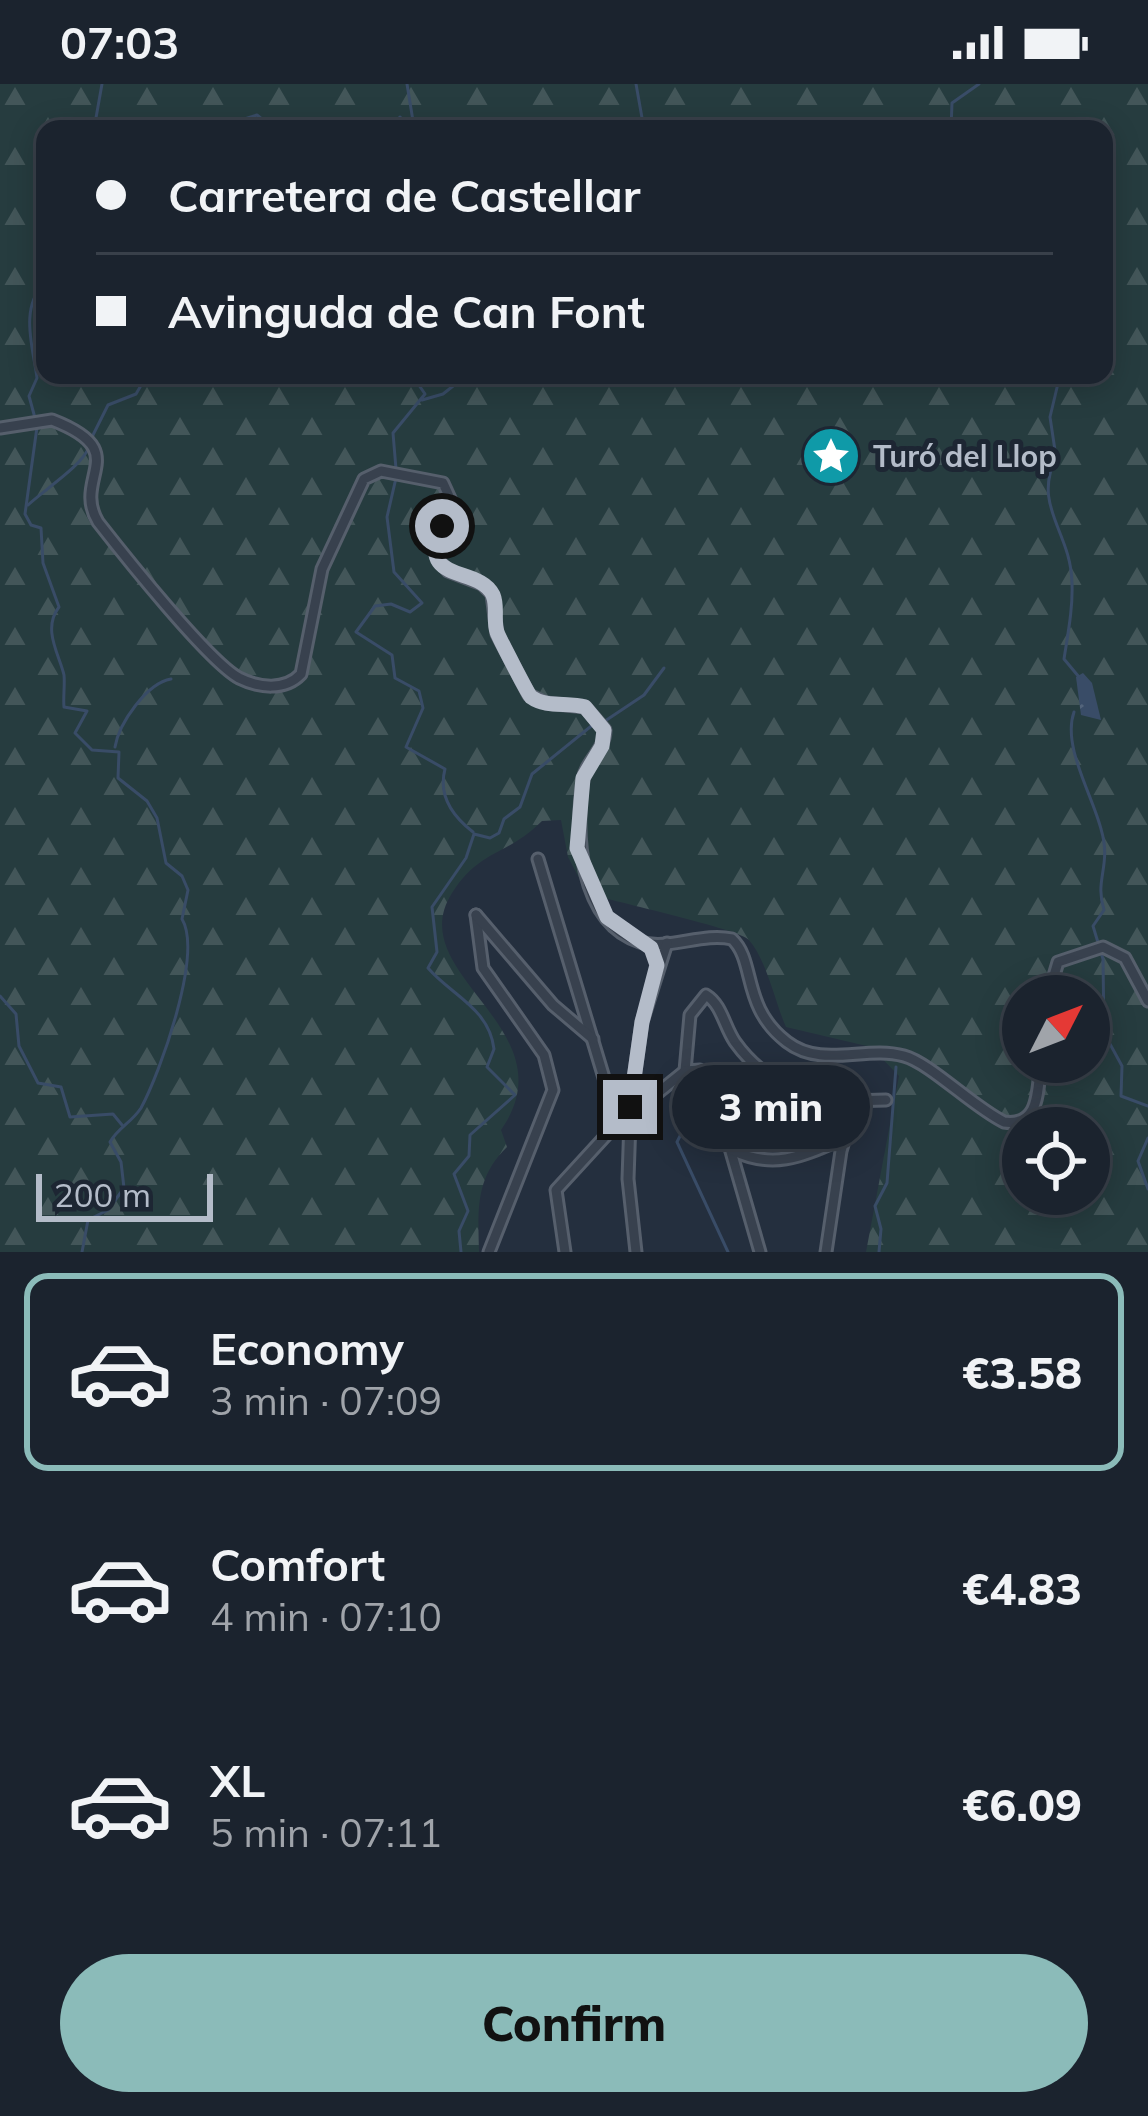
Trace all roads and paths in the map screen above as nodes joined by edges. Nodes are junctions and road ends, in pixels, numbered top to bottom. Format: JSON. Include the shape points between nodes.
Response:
{"nodes":[{"id":1,"x":0,"y":428,"type":"edge"},
{"id":2,"x":538,"y":859,"type":"dead end"},
{"id":3,"x":684,"y":941,"type":"junction"},
{"id":4,"x":646,"y":943,"type":"junction"},
{"id":5,"x":667,"y":943,"type":"junction"},
{"id":6,"x":657,"y":974,"type":"junction"},
{"id":7,"x":1054,"y":975,"type":"edge"},
{"id":8,"x":1148,"y":1001,"type":"edge"},
{"id":9,"x":593,"y":1039,"type":"junction"},
{"id":10,"x":685,"y":1071,"type":"junction"},
{"id":11,"x":1037,"y":1083,"type":"edge"},
{"id":12,"x":886,"y":1100,"type":"dead end"},
{"id":13,"x":856,"y":1101,"type":"junction"},
{"id":14,"x":628,"y":1113,"type":"junction"},
{"id":15,"x":844,"y":1138,"type":"junction"},
{"id":16,"x":732,"y":1150,"type":"junction"},
{"id":17,"x":489,"y":1252,"type":"edge"},
{"id":18,"x":565,"y":1252,"type":"edge"},
{"id":19,"x":636,"y":1252,"type":"edge"},
{"id":20,"x":760,"y":1252,"type":"edge"},
{"id":21,"x":826,"y":1252,"type":"edge"}],
"edges":[{"from":1,"to":4,"type":"street","via":[[57,422],[89,444],[99,466],[89,505],[98,522],[232,673],[274,686],[294,681],[304,667],[326,560],[360,484],[376,471],[438,480],[453,500],[436,540],[439,561],[492,594],[497,634],[523,688],[539,701],[580,705],[605,735],[583,778],[577,848],[607,917]]},
{"from":2,"to":9,"type":"street"},
{"from":3,"to":5,"type":"street"},
{"from":3,"to":6,"type":"street"},
{"from":3,"to":11,"type":"street","via":[[735,942],[758,1009],[793,1047],[909,1057],[1004,1123],[1032,1114]]},
{"from":4,"to":5,"type":"street"},
{"from":4,"to":6,"type":"street"},
{"from":5,"to":6,"type":"street"},
{"from":6,"to":14,"type":"street"},
{"from":7,"to":8,"type":"street","via":[[1058,962],[1109,947],[1125,958]]},
{"from":9,"to":14,"type":"street","via":[[611,1101]]},
{"from":9,"to":17,"type":"street","via":[[476,915],[483,968],[544,1055],[554,1090]]},
{"from":10,"to":13,"type":"street","via":[[690,1016],[706,994],[735,1042],[773,1078],[818,1099]]},
{"from":10,"to":14,"type":"street"},
{"from":10,"to":16,"type":"street","via":[[700,1070],[712,1083]]},
{"from":12,"to":13,"type":"street"},
{"from":13,"to":15,"type":"street"},
{"from":14,"to":18,"type":"street","via":[[556,1190]]},
{"from":14,"to":19,"type":"street"},
{"from":15,"to":16,"type":"street","via":[[795,1160]]},
{"from":15,"to":21,"type":"street"},
{"from":16,"to":20,"type":"street"}]}
